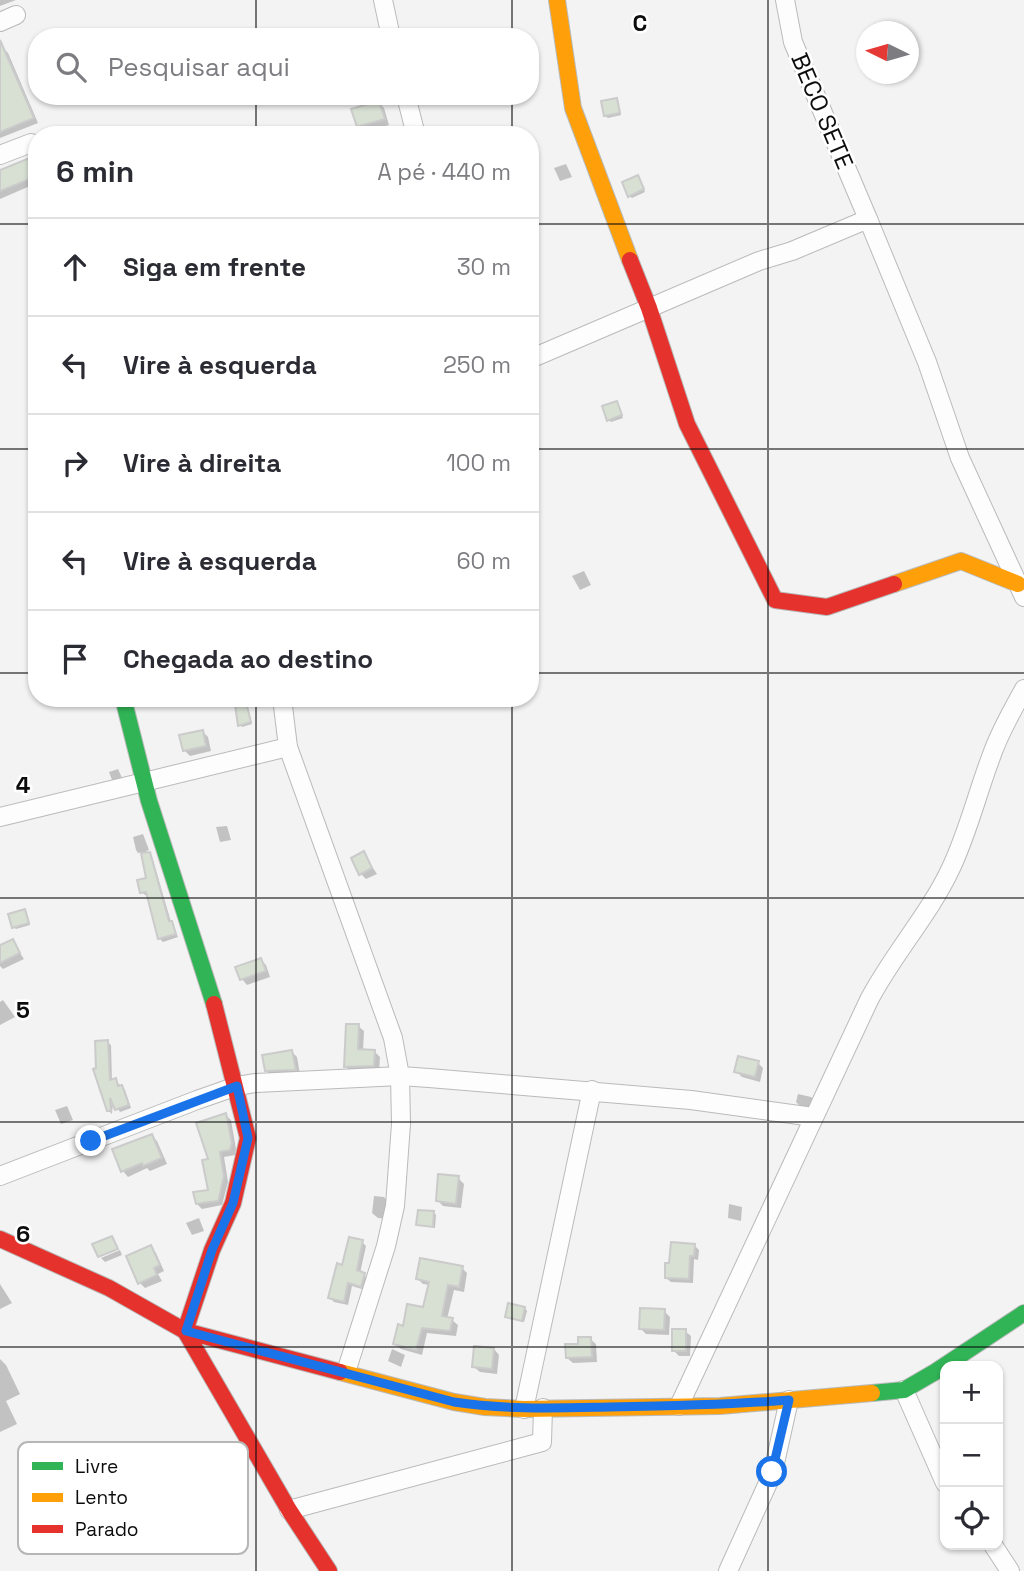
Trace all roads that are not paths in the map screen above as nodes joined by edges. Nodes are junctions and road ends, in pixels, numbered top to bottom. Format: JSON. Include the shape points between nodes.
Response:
{"nodes":[{"id":1,"x":383,"y":0,"type":"edge"},
{"id":2,"x":557,"y":0,"type":"edge"},
{"id":3,"x":785,"y":0,"type":"edge"},
{"id":4,"x":389,"y":28,"type":"edge"},
{"id":5,"x":408,"y":105,"type":"edge"},
{"id":6,"x":414,"y":126,"type":"edge"},
{"id":7,"x":28,"y":144,"type":"edge"},
{"id":8,"x":0,"y":155,"type":"edge"},
{"id":9,"x":868,"y":219,"type":"junction"},
{"id":10,"x":649,"y":308,"type":"junction"},
{"id":11,"x":539,"y":355,"type":"edge"},
{"id":12,"x":1021,"y":591,"type":"edge"},
{"id":13,"x":1024,"y":689,"type":"edge"},
{"id":14,"x":125,"y":707,"type":"edge"},
{"id":15,"x":283,"y":707,"type":"edge"},
{"id":16,"x":288,"y":747,"type":"junction"},
{"id":17,"x":144,"y":782,"type":"junction"},
{"id":18,"x":0,"y":817,"type":"edge"},
{"id":19,"x":400,"y":1076,"type":"junction"},
{"id":20,"x":237,"y":1086,"type":"junction"},
{"id":21,"x":592,"y":1090,"type":"junction"},
{"id":22,"x":813,"y":1117,"type":"junction"},
{"id":23,"x":0,"y":1176,"type":"edge"},
{"id":24,"x":0,"y":1239,"type":"edge"},
{"id":25,"x":1024,"y":1313,"type":"edge"},
{"id":26,"x":186,"y":1331,"type":"junction"},
{"id":27,"x":346,"y":1372,"type":"junction"},
{"id":28,"x":905,"y":1390,"type":"junction"},
{"id":29,"x":789,"y":1400,"type":"junction"},
{"id":30,"x":679,"y":1406,"type":"junction"},
{"id":31,"x":534,"y":1409,"type":"junction"},
{"id":32,"x":940,"y":1471,"type":"edge"},
{"id":33,"x":289,"y":1510,"type":"junction"},
{"id":34,"x":996,"y":1550,"type":"edge"},
{"id":35,"x":329,"y":1571,"type":"edge"},
{"id":36,"x":728,"y":1571,"type":"edge"},
{"id":37,"x":1010,"y":1571,"type":"edge"}],
"edges":[{"from":1,"to":4,"type":"street"},
{"from":2,"to":10,"type":"street","via":[[573,108]]},
{"from":3,"to":9,"type":"street","name":"BECO SETE","via":[[793,42]]},
{"from":5,"to":6,"type":"street"},
{"from":7,"to":8,"type":"street"},
{"from":9,"to":10,"type":"street"},
{"from":9,"to":12,"type":"street","name":"BECO SETE","via":[[927,362],[960,458]]},
{"from":10,"to":11,"type":"street"},
{"from":10,"to":12,"type":"street","via":[[688,424],[775,600],[827,607],[961,562]]},
{"from":13,"to":22,"type":"street","via":[[992,753],[942,888],[884,972]]},
{"from":14,"to":17,"type":"street"},
{"from":15,"to":16,"type":"street"},
{"from":16,"to":17,"type":"street"},
{"from":16,"to":19,"type":"street","via":[[393,1038]]},
{"from":17,"to":18,"type":"street"},
{"from":17,"to":20,"type":"street"},
{"from":19,"to":20,"type":"street"},
{"from":19,"to":21,"type":"street"},
{"from":19,"to":27,"type":"street","via":[[394,1206]]},
{"from":20,"to":23,"type":"street"},
{"from":20,"to":26,"type":"street","via":[[248,1138],[233,1203],[212,1250]]},
{"from":21,"to":22,"type":"street"},
{"from":21,"to":31,"type":"street"},
{"from":22,"to":30,"type":"street"},
{"from":24,"to":26,"type":"street","via":[[109,1289]]},
{"from":25,"to":28,"type":"street"},
{"from":26,"to":27,"type":"street"},
{"from":26,"to":33,"type":"street"},
{"from":27,"to":31,"type":"street","via":[[454,1402]]},
{"from":28,"to":29,"type":"street"},
{"from":28,"to":32,"type":"street"},
{"from":29,"to":30,"type":"street"},
{"from":29,"to":36,"type":"street","via":[[772,1472]]},
{"from":30,"to":31,"type":"street"},
{"from":31,"to":33,"type":"street","via":[[542,1442]]},
{"from":33,"to":35,"type":"street"},
{"from":34,"to":37,"type":"street"}]}
